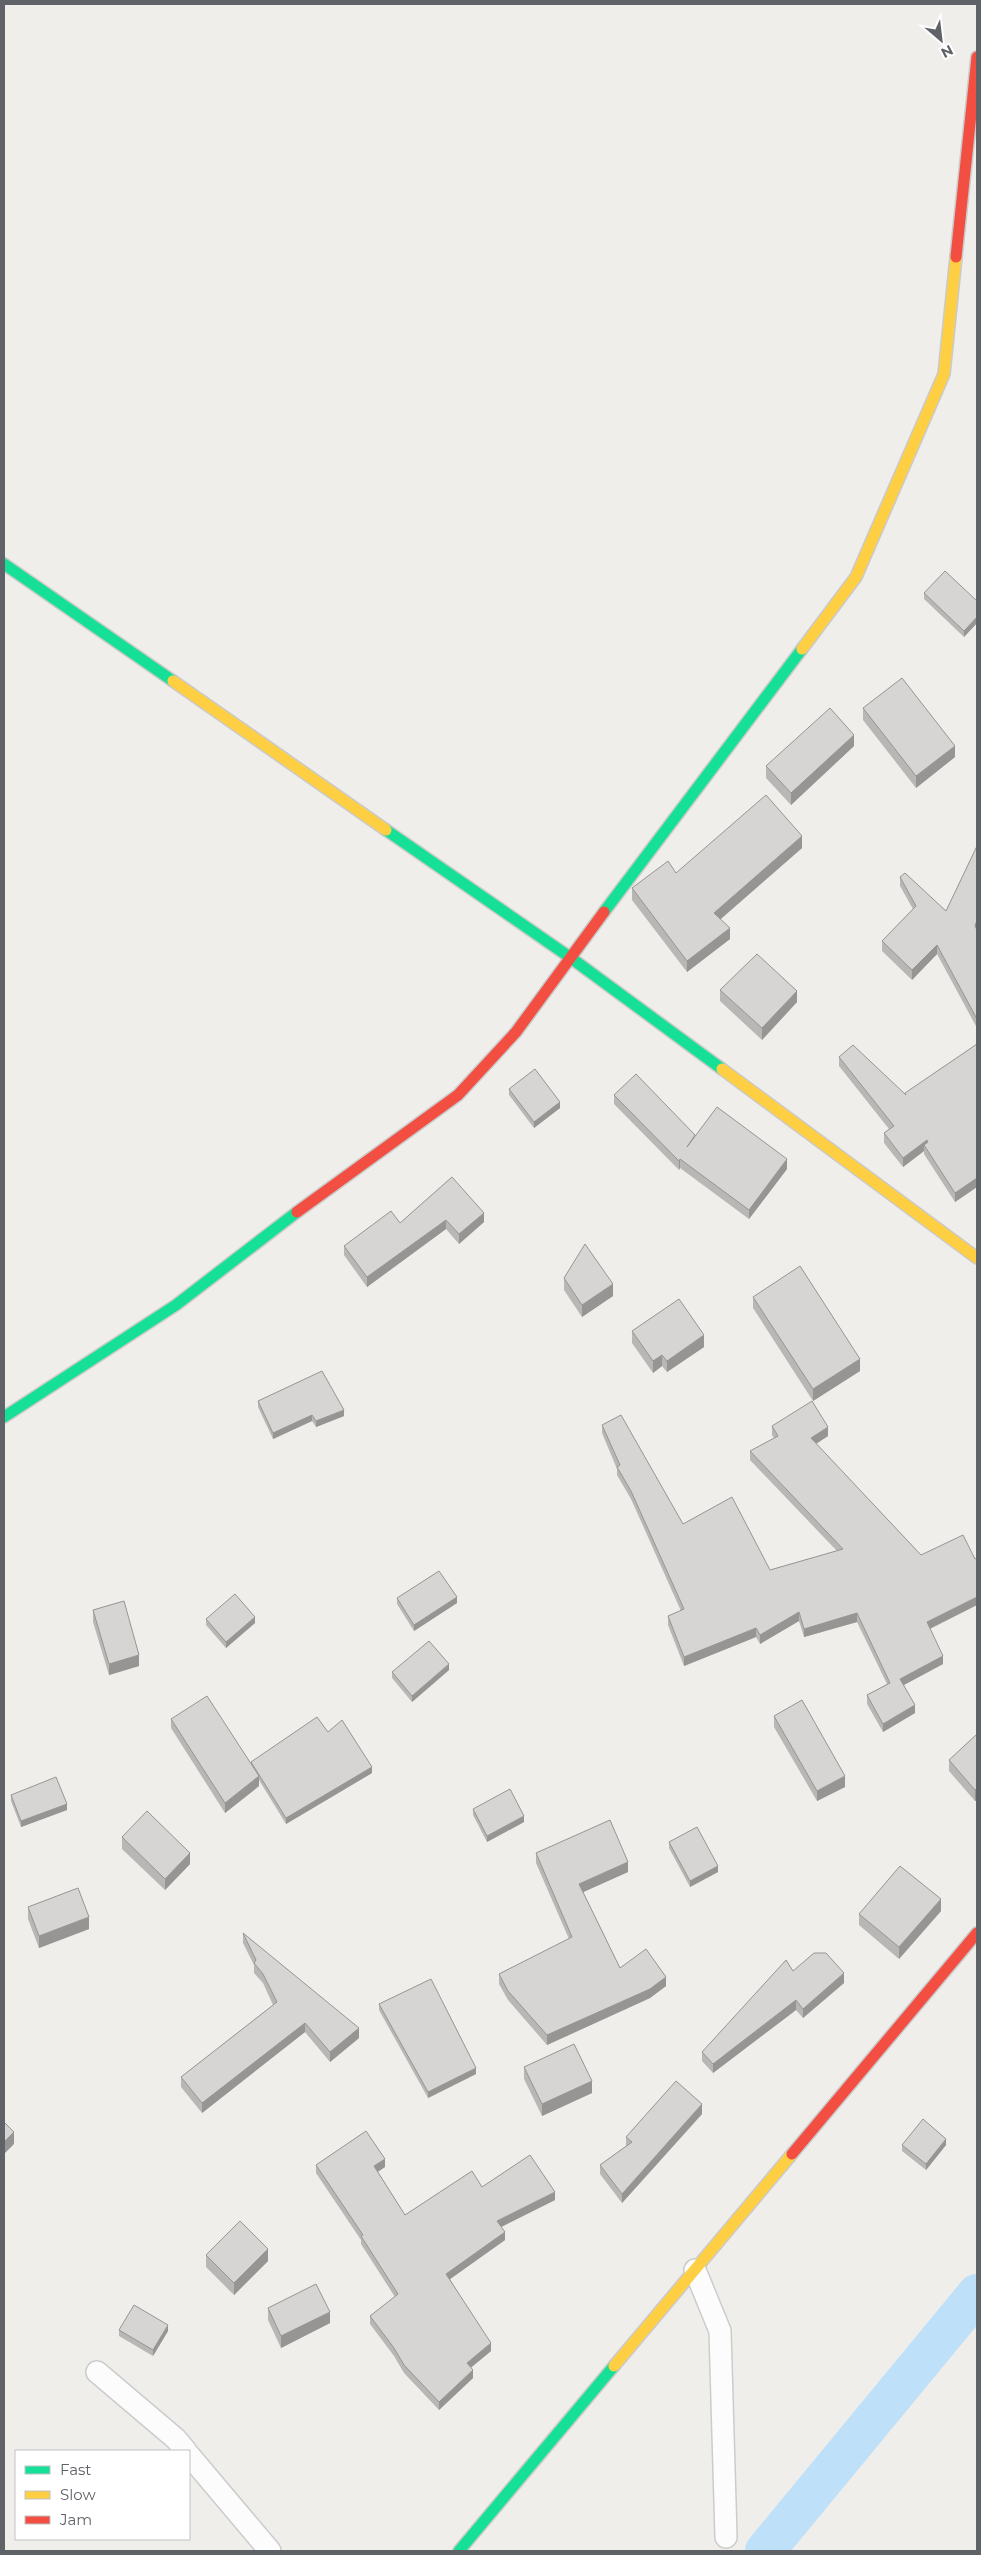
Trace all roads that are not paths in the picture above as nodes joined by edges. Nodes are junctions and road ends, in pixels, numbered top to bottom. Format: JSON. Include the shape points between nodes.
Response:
{"nodes":[{"id":1,"x":977,"y":57,"type":"edge"},
{"id":2,"x":4,"y":564,"type":"edge"},
{"id":3,"x":571,"y":958,"type":"junction"},
{"id":4,"x":977,"y":1258,"type":"edge"},
{"id":5,"x":4,"y":1417,"type":"edge"},
{"id":6,"x":977,"y":1933,"type":"edge"},
{"id":7,"x":695,"y":2270,"type":"junction"},
{"id":8,"x":97,"y":2372,"type":"dead end"},
{"id":9,"x":185,"y":2450,"type":"edge"},
{"id":10,"x":190,"y":2456,"type":"edge"},
{"id":11,"x":726,"y":2537,"type":"dead end"},
{"id":12,"x":270,"y":2551,"type":"edge"},
{"id":13,"x":459,"y":2551,"type":"edge"}],
"edges":[{"from":1,"to":3,"type":"street","via":[[944,374],[856,578]]},
{"from":2,"to":3,"type":"street"},
{"from":3,"to":4,"type":"street"},
{"from":3,"to":5,"type":"street","via":[[516,1032],[458,1095],[349,1173],[176,1305]]},
{"from":6,"to":7,"type":"street"},
{"from":7,"to":11,"type":"lane","via":[[720,2331]]},
{"from":7,"to":13,"type":"street"},
{"from":8,"to":9,"type":"lane"},
{"from":10,"to":12,"type":"lane"}]}
